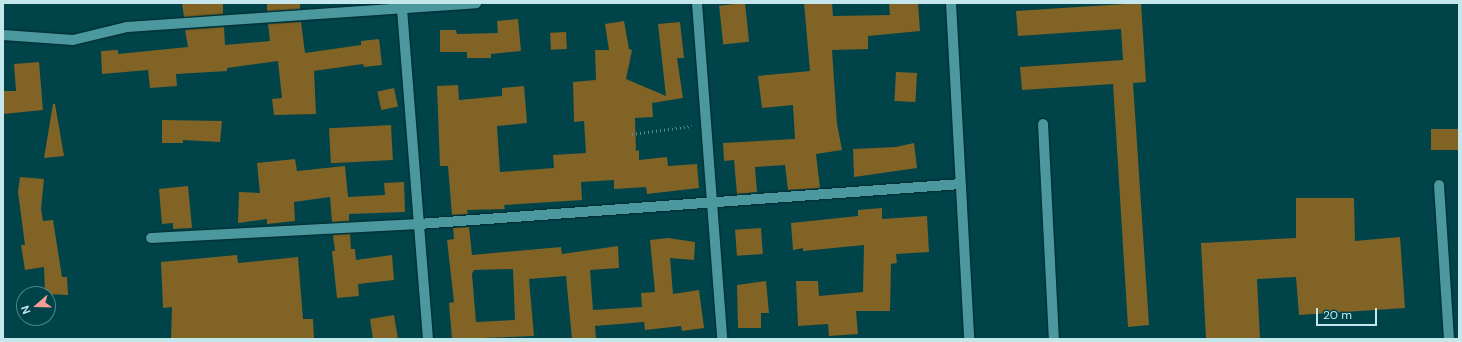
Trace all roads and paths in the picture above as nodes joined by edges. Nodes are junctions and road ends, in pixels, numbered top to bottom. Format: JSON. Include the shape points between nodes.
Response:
{"nodes":[{"id":1,"x":476,"y":3,"type":"edge"},
{"id":2,"x":697,"y":3,"type":"edge"},
{"id":3,"x":951,"y":3,"type":"edge"},
{"id":4,"x":402,"y":9,"type":"junction"},
{"id":5,"x":3,"y":36,"type":"edge"},
{"id":6,"x":705,"y":124,"type":"junction"},
{"id":7,"x":1043,"y":124,"type":"dead end"},
{"id":8,"x":632,"y":134,"type":"dead end"},
{"id":9,"x":961,"y":184,"type":"junction"},
{"id":10,"x":1439,"y":185,"type":"dead end"},
{"id":11,"x":711,"y":201,"type":"junction"},
{"id":12,"x":419,"y":224,"type":"junction"},
{"id":13,"x":151,"y":238,"type":"dead end"},
{"id":14,"x":428,"y":339,"type":"edge"},
{"id":15,"x":722,"y":339,"type":"edge"},
{"id":16,"x":969,"y":339,"type":"edge"},
{"id":17,"x":1054,"y":339,"type":"edge"},
{"id":18,"x":1449,"y":339,"type":"edge"}],
"edges":[{"from":1,"to":4,"type":"street"},
{"from":2,"to":6,"type":"street"},
{"from":3,"to":9,"type":"street"},
{"from":4,"to":5,"type":"street","via":[[127,27],[73,40]]},
{"from":4,"to":12,"type":"street"},
{"from":6,"to":8,"type":"path"},
{"from":6,"to":11,"type":"street"},
{"from":7,"to":17,"type":"street"},
{"from":9,"to":11,"type":"street"},
{"from":9,"to":16,"type":"street"},
{"from":10,"to":18,"type":"street"},
{"from":11,"to":12,"type":"street"},
{"from":11,"to":15,"type":"street"},
{"from":12,"to":13,"type":"street"},
{"from":12,"to":14,"type":"street"}]}
